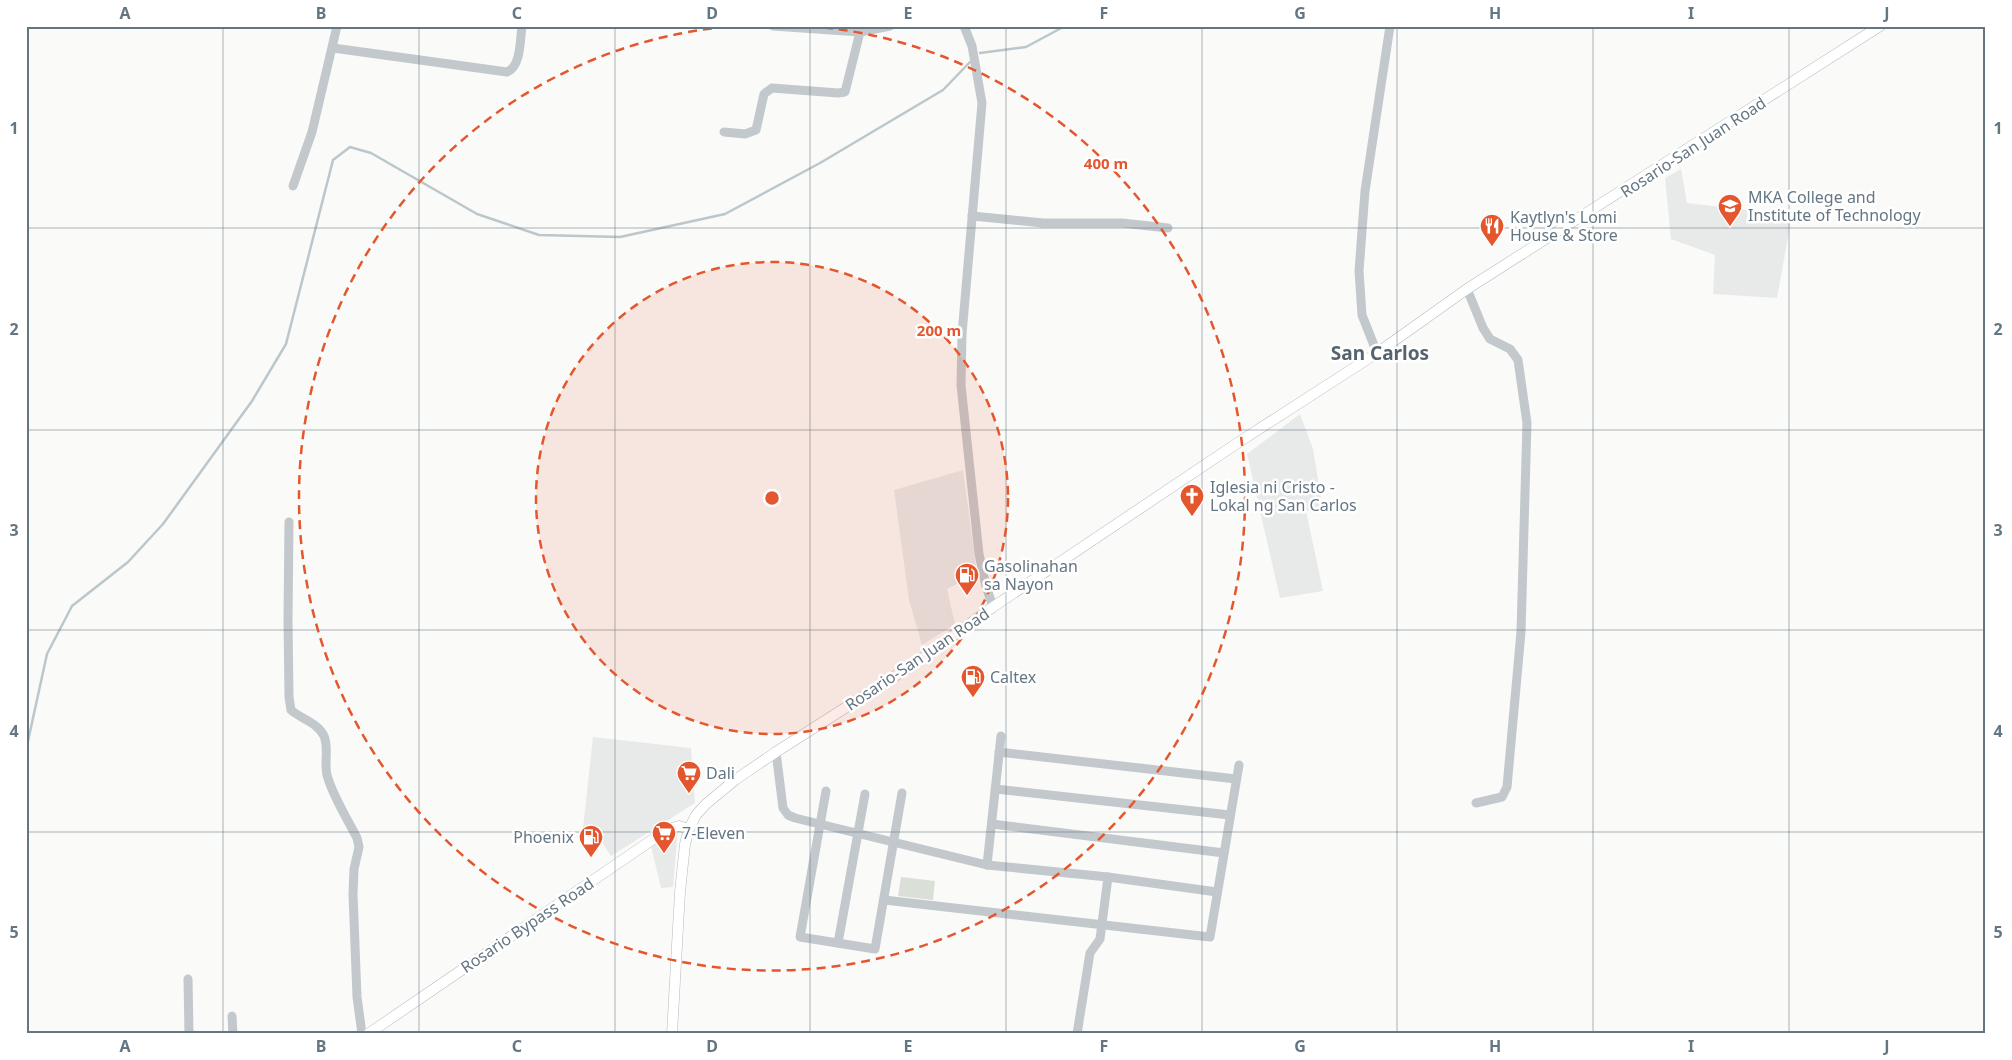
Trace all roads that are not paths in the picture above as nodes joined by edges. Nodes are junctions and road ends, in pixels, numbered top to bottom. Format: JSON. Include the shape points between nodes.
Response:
{"nodes":[{"id":1,"x":337,"y":26,"type":"edge"},
{"id":2,"x":522,"y":26,"type":"edge"},
{"id":3,"x":773,"y":26,"type":"edge"},
{"id":4,"x":890,"y":26,"type":"edge"},
{"id":5,"x":964,"y":26,"type":"edge"},
{"id":6,"x":1390,"y":26,"type":"edge"},
{"id":7,"x":1880,"y":26,"type":"edge"},
{"id":8,"x":860,"y":32,"type":"junction"},
{"id":9,"x":333,"y":48,"type":"junction"},
{"id":10,"x":724,"y":132,"type":"dead end"},
{"id":11,"x":293,"y":186,"type":"dead end"},
{"id":12,"x":972,"y":216,"type":"junction"},
{"id":13,"x":1168,"y":228,"type":"dead end"},
{"id":14,"x":1467,"y":289,"type":"junction"},
{"id":15,"x":1377,"y":353,"type":"junction"},
{"id":16,"x":290,"y":522,"type":"dead end"},
{"id":17,"x":994,"y":607,"type":"junction"},
{"id":18,"x":1001,"y":736,"type":"dead end"},
{"id":19,"x":776,"y":752,"type":"junction"},
{"id":20,"x":1000,"y":752,"type":"junction"},
{"id":21,"x":1239,"y":764,"type":"dead end"},
{"id":22,"x":1236,"y":779,"type":"junction"},
{"id":23,"x":996,"y":789,"type":"junction"},
{"id":24,"x":826,"y":791,"type":"dead end"},
{"id":25,"x":902,"y":793,"type":"dead end"},
{"id":26,"x":865,"y":794,"type":"dead end"},
{"id":27,"x":1476,"y":802,"type":"dead end"},
{"id":28,"x":1230,"y":815,"type":"junction"},
{"id":29,"x":820,"y":824,"type":"junction"},
{"id":30,"x":992,"y":824,"type":"junction"},
{"id":31,"x":689,"y":829,"type":"junction"},
{"id":32,"x":858,"y":833,"type":"junction"},
{"id":33,"x":894,"y":842,"type":"junction"},
{"id":34,"x":1224,"y":853,"type":"junction"},
{"id":35,"x":987,"y":865,"type":"junction"},
{"id":36,"x":1108,"y":877,"type":"junction"},
{"id":37,"x":1217,"y":892,"type":"junction"},
{"id":38,"x":884,"y":900,"type":"junction"},
{"id":39,"x":1102,"y":924,"type":"junction"},
{"id":40,"x":838,"y":943,"type":"junction"},
{"id":41,"x":188,"y":979,"type":"dead end"},
{"id":42,"x":232,"y":1016,"type":"dead end"},
{"id":43,"x":188,"y":1034,"type":"edge"},
{"id":44,"x":233,"y":1034,"type":"edge"},
{"id":45,"x":362,"y":1034,"type":"edge"},
{"id":46,"x":368,"y":1034,"type":"edge"},
{"id":47,"x":672,"y":1034,"type":"edge"},
{"id":48,"x":1077,"y":1034,"type":"edge"}],
"edges":[{"from":1,"to":9,"type":"street"},
{"from":2,"to":9,"type":"street","via":[[516,64],[507,72]]},
{"from":3,"to":8,"type":"street"},
{"from":4,"to":8,"type":"street"},
{"from":5,"to":12,"type":"street","via":[[972,46],[982,103]]},
{"from":6,"to":15,"type":"street","via":[[1358,271],[1362,315]]},
{"from":7,"to":14,"type":"main road","name":"Rosario-San Juan Road"},
{"from":8,"to":10,"type":"street","via":[[845,92],[772,88],[764,94],[756,130],[745,134]]},
{"from":9,"to":11,"type":"street","via":[[312,132]]},
{"from":12,"to":13,"type":"street","via":[[1043,223],[1122,223]]},
{"from":12,"to":17,"type":"street","via":[[962,334],[962,385],[979,554]]},
{"from":14,"to":15,"type":"main road","name":"Rosario-San Juan Road"},
{"from":14,"to":27,"type":"street","via":[[1490,339],[1510,349],[1518,360],[1527,423],[1521,632],[1507,787],[1502,797]]},
{"from":15,"to":17,"type":"main road","name":"Rosario-San Juan Road"},
{"from":16,"to":45,"type":"street","via":[[290,703],[291,710],[314,723],[324,735],[326,772],[359,847],[353,894],[357,997]]},
{"from":17,"to":19,"type":"main road","name":"Rosario-San Juan Road","via":[[914,664]]},
{"from":18,"to":20,"type":"street"},
{"from":19,"to":29,"type":"street","via":[[783,808],[788,815]]},
{"from":19,"to":31,"type":"main road","name":"Rosario-San Juan Road","via":[[706,804]]},
{"from":20,"to":22,"type":"street"},
{"from":20,"to":23,"type":"street"},
{"from":21,"to":22,"type":"street"},
{"from":22,"to":28,"type":"street"},
{"from":23,"to":28,"type":"street"},
{"from":23,"to":30,"type":"street"},
{"from":24,"to":29,"type":"street"},
{"from":25,"to":33,"type":"street"},
{"from":26,"to":32,"type":"street"},
{"from":28,"to":34,"type":"street"},
{"from":29,"to":32,"type":"street"},
{"from":29,"to":40,"type":"street","via":[[800,936]]},
{"from":30,"to":34,"type":"street"},
{"from":30,"to":35,"type":"street"},
{"from":31,"to":46,"type":"main road","name":"Rosario Bypass Road","via":[[679,826],[668,829]]},
{"from":31,"to":47,"type":"main road","name":"Rosario-San Juan Road","via":[[681,884]]},
{"from":32,"to":33,"type":"street"},
{"from":32,"to":40,"type":"street"},
{"from":33,"to":35,"type":"street"},
{"from":33,"to":38,"type":"street"},
{"from":34,"to":37,"type":"street"},
{"from":35,"to":36,"type":"street"},
{"from":36,"to":37,"type":"street"},
{"from":36,"to":39,"type":"street"},
{"from":37,"to":39,"type":"street","via":[[1210,936]]},
{"from":38,"to":39,"type":"street"},
{"from":38,"to":40,"type":"street","via":[[875,949]]},
{"from":39,"to":48,"type":"street","via":[[1100,939],[1090,952]]},
{"from":41,"to":43,"type":"street"},
{"from":42,"to":44,"type":"street"}]}
